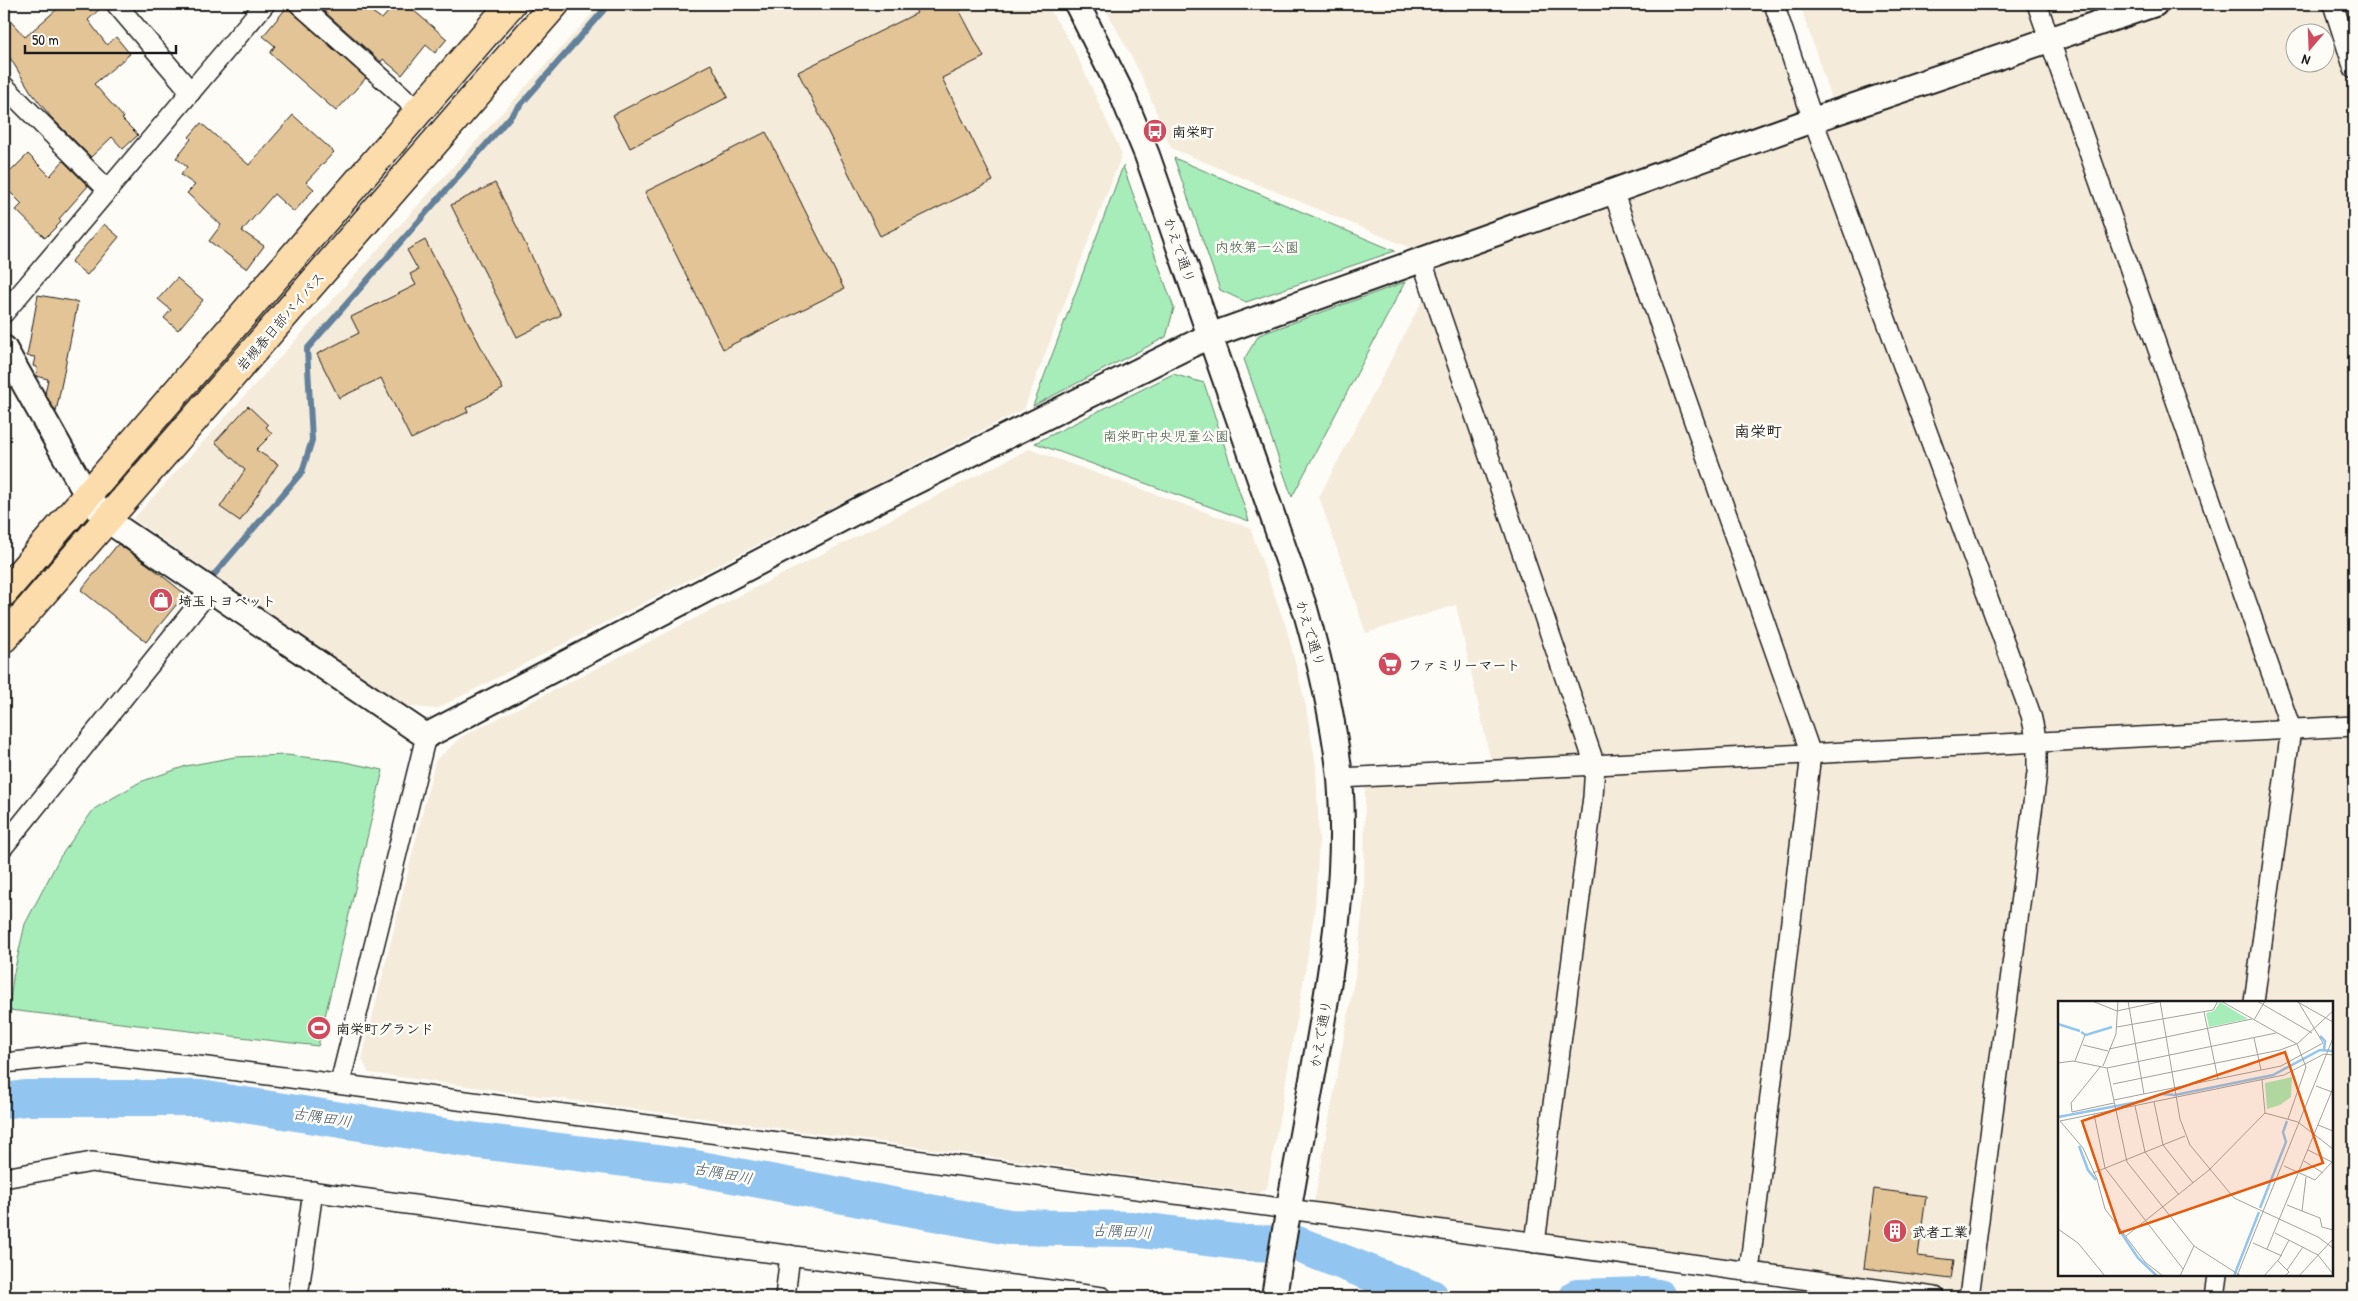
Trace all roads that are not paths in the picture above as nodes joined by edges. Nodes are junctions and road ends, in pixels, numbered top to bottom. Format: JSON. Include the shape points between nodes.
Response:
{"nodes":[{"id":1,"x":116,"y":4,"type":"edge"},
{"id":2,"x":266,"y":4,"type":"edge"},
{"id":3,"x":300,"y":4,"type":"edge"},
{"id":4,"x":511,"y":4,"type":"edge"},
{"id":5,"x":555,"y":4,"type":"edge"},
{"id":6,"x":1077,"y":4,"type":"edge"},
{"id":7,"x":1774,"y":4,"type":"edge"},
{"id":8,"x":2036,"y":4,"type":"edge"},
{"id":9,"x":2154,"y":4,"type":"edge"},
{"id":10,"x":2333,"y":4,"type":"edge"},
{"id":11,"x":2049,"y":40,"type":"junction"},
{"id":12,"x":2354,"y":69,"type":"edge"},
{"id":13,"x":4,"y":86,"type":"edge"},
{"id":14,"x":191,"y":92,"type":"junction"},
{"id":15,"x":419,"y":111,"type":"junction"},
{"id":16,"x":1813,"y":120,"type":"junction"},
{"id":17,"x":108,"y":190,"type":"junction"},
{"id":18,"x":1613,"y":192,"type":"junction"},
{"id":19,"x":1422,"y":261,"type":"junction"},
{"id":20,"x":4,"y":313,"type":"edge"},
{"id":21,"x":1209,"y":336,"type":"junction"},
{"id":22,"x":4,"y":348,"type":"edge"},
{"id":23,"x":88,"y":497,"type":"junction"},
{"id":24,"x":106,"y":520,"type":"junction"},
{"id":25,"x":209,"y":591,"type":"junction"},
{"id":26,"x":4,"y":592,"type":"edge"},
{"id":27,"x":4,"y":638,"type":"edge"},
{"id":28,"x":2354,"y":726,"type":"edge"},
{"id":29,"x":2291,"y":729,"type":"junction"},
{"id":30,"x":426,"y":736,"type":"junction"},
{"id":31,"x":2037,"y":742,"type":"junction"},
{"id":32,"x":1811,"y":754,"type":"junction"},
{"id":33,"x":1595,"y":765,"type":"junction"},
{"id":34,"x":1340,"y":778,"type":"junction"},
{"id":35,"x":4,"y":846,"type":"edge"},
{"id":36,"x":2254,"y":1001,"type":"edge"},
{"id":37,"x":4,"y":1063,"type":"edge"},
{"id":38,"x":340,"y":1083,"type":"junction"},
{"id":39,"x":4,"y":1178,"type":"edge"},
{"id":40,"x":312,"y":1191,"type":"junction"},
{"id":41,"x":1287,"y":1217,"type":"junction"},
{"id":42,"x":1535,"y":1243,"type":"junction"},
{"id":43,"x":790,"y":1256,"type":"junction"},
{"id":44,"x":1749,"y":1272,"type":"junction"},
{"id":45,"x":2218,"y":1276,"type":"edge"},
{"id":46,"x":298,"y":1297,"type":"edge"},
{"id":47,"x":785,"y":1297,"type":"edge"},
{"id":48,"x":1102,"y":1297,"type":"edge"},
{"id":49,"x":1274,"y":1297,"type":"edge"},
{"id":50,"x":1935,"y":1297,"type":"edge"},
{"id":51,"x":1969,"y":1297,"type":"edge"},
{"id":52,"x":2215,"y":1297,"type":"edge"}],
"edges":[{"from":1,"to":14,"type":"street"},
{"from":2,"to":14,"type":"street"},
{"from":3,"to":15,"type":"street"},
{"from":4,"to":15,"type":"highway"},
{"from":5,"to":24,"type":"highway","name":"岩槻春日部バイパス"},
{"from":6,"to":21,"type":"street","name":"かえで通り","via":[[1121,92],[1147,155]]},
{"from":7,"to":16,"type":"street"},
{"from":8,"to":11,"type":"street"},
{"from":9,"to":11,"type":"street"},
{"from":10,"to":12,"type":"street"},
{"from":11,"to":16,"type":"street"},
{"from":11,"to":29,"type":"street"},
{"from":13,"to":17,"type":"street"},
{"from":14,"to":17,"type":"street"},
{"from":15,"to":23,"type":"highway"},
{"from":16,"to":18,"type":"street"},
{"from":16,"to":31,"type":"street","via":[[2032,715]]},
{"from":17,"to":20,"type":"street"},
{"from":18,"to":19,"type":"street"},
{"from":18,"to":32,"type":"street"},
{"from":19,"to":21,"type":"street"},
{"from":19,"to":33,"type":"street"},
{"from":21,"to":30,"type":"street","via":[[874,502]]},
{"from":21,"to":34,"type":"street","name":"かえで通り","via":[[1305,608],[1322,669]]},
{"from":22,"to":23,"type":"street"},
{"from":23,"to":24,"type":"street"},
{"from":23,"to":26,"type":"highway"},
{"from":24,"to":25,"type":"street"},
{"from":24,"to":27,"type":"highway","name":"岩槻春日部バイパス"},
{"from":25,"to":30,"type":"street"},
{"from":25,"to":35,"type":"street"},
{"from":28,"to":29,"type":"street"},
{"from":29,"to":31,"type":"street"},
{"from":29,"to":36,"type":"street"},
{"from":30,"to":38,"type":"street"},
{"from":31,"to":32,"type":"street"},
{"from":31,"to":51,"type":"street","via":[[2037,774]]},
{"from":32,"to":33,"type":"street"},
{"from":32,"to":44,"type":"street"},
{"from":33,"to":34,"type":"street"},
{"from":33,"to":42,"type":"street"},
{"from":34,"to":41,"type":"street","name":"かえで通り","via":[[1340,880],[1330,976]]},
{"from":37,"to":38,"type":"street","via":[[90,1054]]},
{"from":38,"to":41,"type":"street"},
{"from":39,"to":40,"type":"street","via":[[92,1162]]},
{"from":40,"to":43,"type":"street"},
{"from":40,"to":46,"type":"street"},
{"from":41,"to":42,"type":"street"},
{"from":41,"to":49,"type":"street","name":"かえで通り"},
{"from":42,"to":44,"type":"street"},
{"from":43,"to":47,"type":"street"},
{"from":43,"to":48,"type":"street"},
{"from":44,"to":50,"type":"street"},
{"from":45,"to":52,"type":"street"}]}
